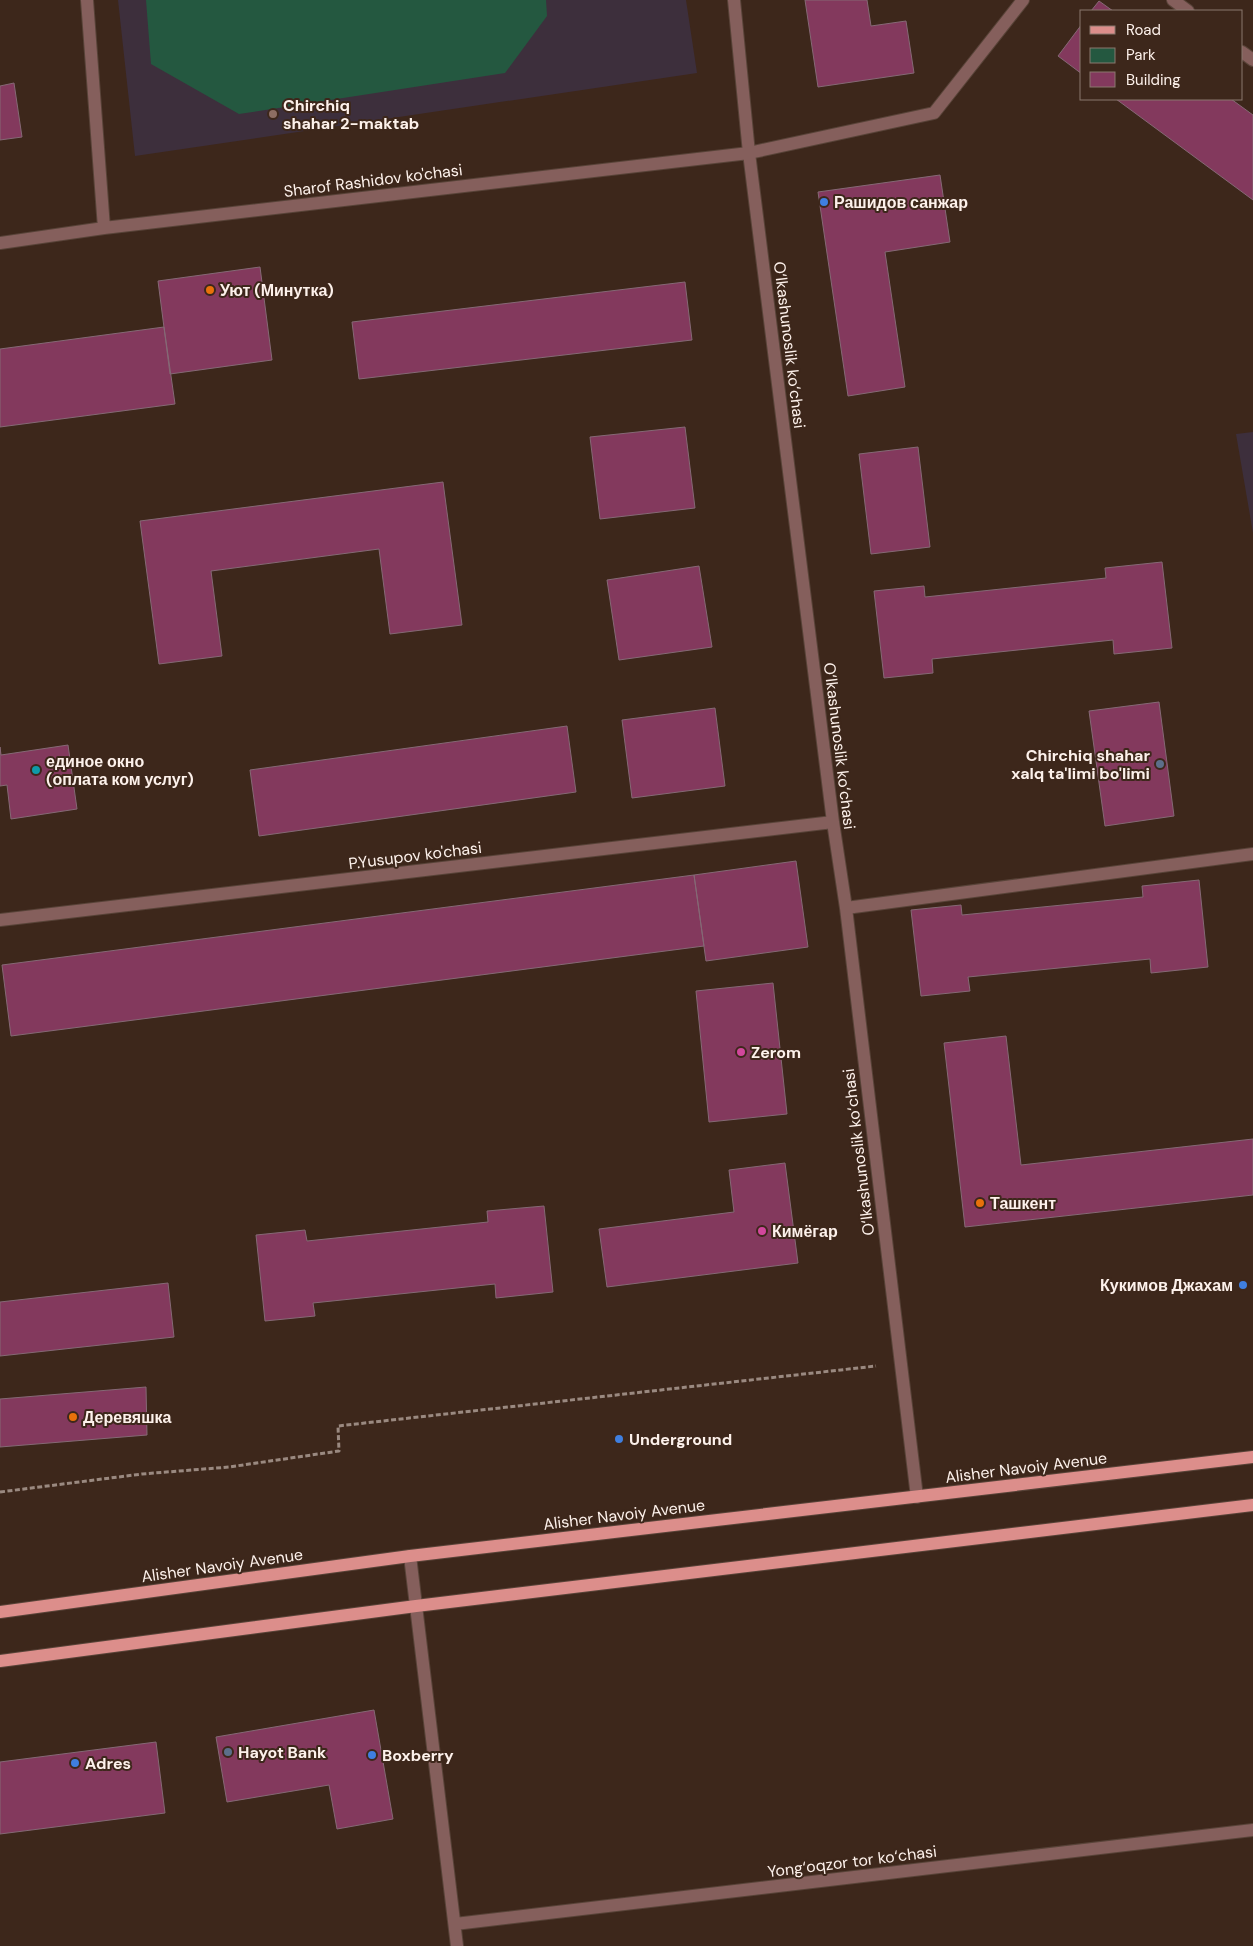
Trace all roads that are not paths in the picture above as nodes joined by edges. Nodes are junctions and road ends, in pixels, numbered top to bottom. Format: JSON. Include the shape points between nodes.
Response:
{"nodes":[{"id":1,"x":86,"y":0,"type":"edge"},
{"id":2,"x":734,"y":0,"type":"edge"},
{"id":3,"x":1023,"y":0,"type":"edge"},
{"id":4,"x":1173,"y":0,"type":"edge"},
{"id":5,"x":1187,"y":10,"type":"edge"},
{"id":6,"x":749,"y":153,"type":"junction"},
{"id":7,"x":104,"y":228,"type":"junction"},
{"id":8,"x":0,"y":243,"type":"edge"},
{"id":9,"x":833,"y":822,"type":"junction"},
{"id":10,"x":1253,"y":854,"type":"edge"},
{"id":11,"x":846,"y":908,"type":"junction"},
{"id":12,"x":0,"y":920,"type":"edge"},
{"id":13,"x":1253,"y":1456,"type":"edge"},
{"id":14,"x":917,"y":1496,"type":"junction"},
{"id":15,"x":1253,"y":1505,"type":"edge"},
{"id":16,"x":410,"y":1556,"type":"junction"},
{"id":17,"x":416,"y":1606,"type":"junction"},
{"id":18,"x":0,"y":1612,"type":"edge"},
{"id":19,"x":0,"y":1661,"type":"edge"},
{"id":20,"x":1253,"y":1830,"type":"edge"},
{"id":21,"x":455,"y":1924,"type":"junction"},
{"id":22,"x":457,"y":1946,"type":"edge"}],
"edges":[{"from":1,"to":7,"type":"street"},
{"from":2,"to":6,"type":"street","name":"O‘lkashunoslik ko‘chasi"},
{"from":3,"to":6,"type":"street","name":"Sharof Rashidov ko'chasi","via":[[934,113]]},
{"from":4,"to":5,"type":"street"},
{"from":6,"to":7,"type":"street","name":"Sharof Rashidov ko'chasi"},
{"from":6,"to":9,"type":"street","name":"O‘lkashunoslik ko‘chasi"},
{"from":7,"to":8,"type":"street","name":"Sharof Rashidov ko'chasi"},
{"from":9,"to":11,"type":"street","name":"O‘lkashunoslik ko‘chasi"},
{"from":9,"to":12,"type":"street","name":"P.Yusupov ko'chasi"},
{"from":10,"to":11,"type":"street"},
{"from":11,"to":14,"type":"street","name":"O‘lkashunoslik ko‘chasi"},
{"from":13,"to":14,"type":"main road","name":"Alisher Navoiy Avenue"},
{"from":14,"to":16,"type":"main road","name":"Alisher Navoiy Avenue"},
{"from":15,"to":17,"type":"main road"},
{"from":16,"to":17,"type":"street"},
{"from":16,"to":18,"type":"main road","name":"Alisher Navoiy Avenue"},
{"from":17,"to":19,"type":"main road"},
{"from":17,"to":21,"type":"street"},
{"from":20,"to":21,"type":"street","name":"Yong‘oqzor tor ko‘chasi"},
{"from":21,"to":22,"type":"street"}]}
